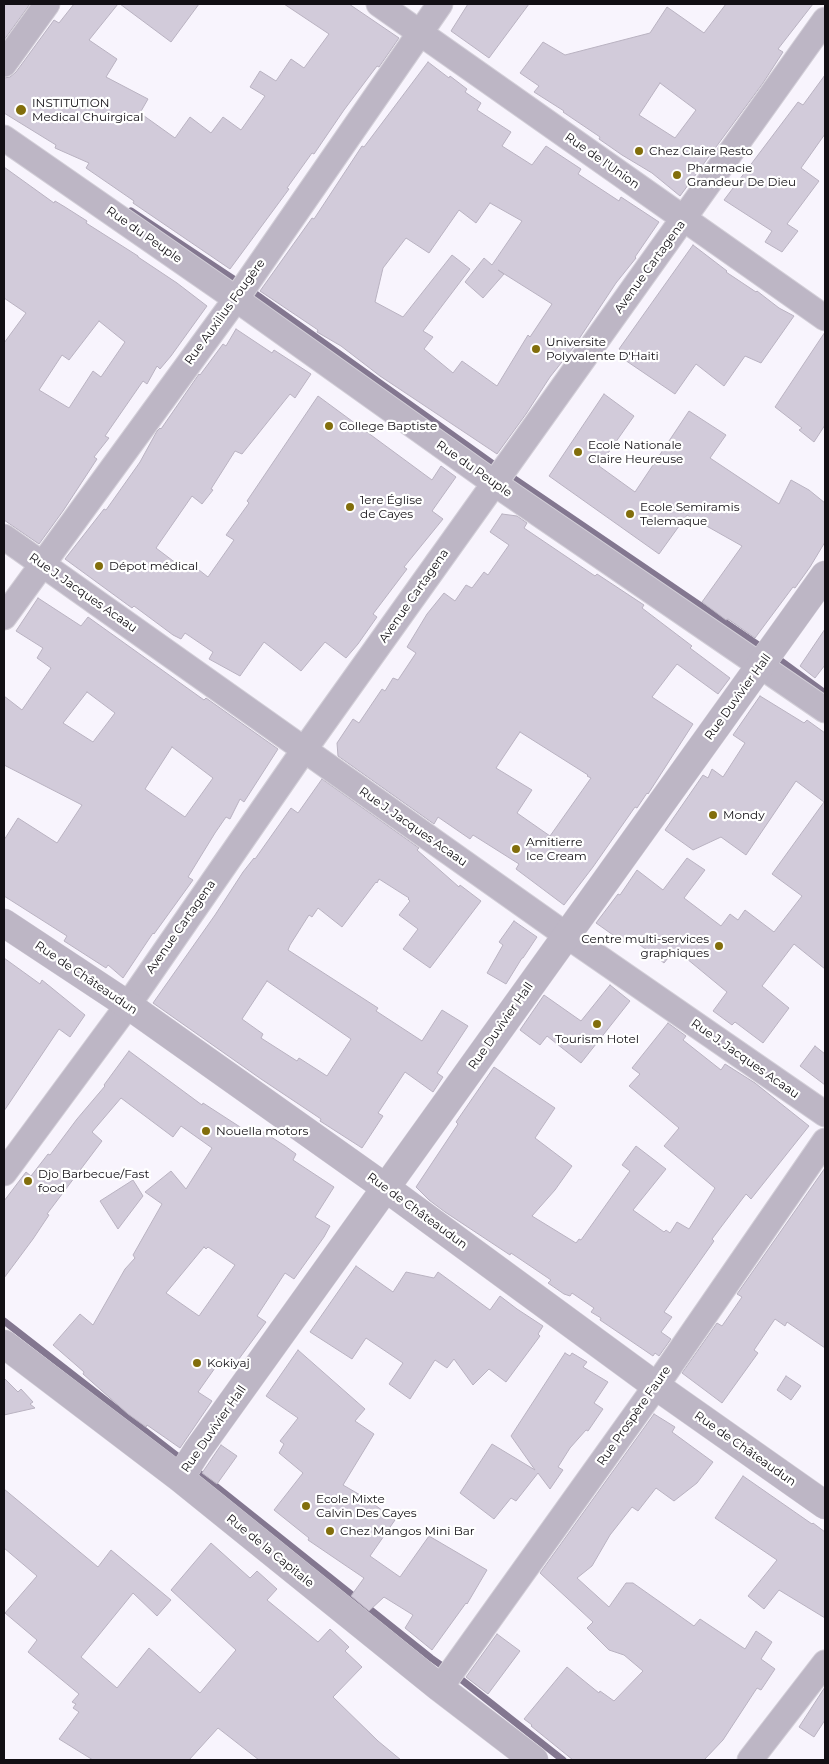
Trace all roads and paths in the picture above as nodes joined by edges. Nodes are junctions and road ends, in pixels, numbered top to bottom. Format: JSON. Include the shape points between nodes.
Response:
{"nodes":[{"id":1,"x":47,"y":4,"type":"edge"},
{"id":2,"x":379,"y":4,"type":"edge"},
{"id":3,"x":440,"y":4,"type":"edge"},
{"id":4,"x":825,"y":20,"type":"edge"},
{"id":5,"x":420,"y":32,"type":"junction"},
{"id":6,"x":4,"y":64,"type":"edge"},
{"id":7,"x":4,"y":138,"type":"edge"},
{"id":8,"x":684,"y":220,"type":"junction"},
{"id":9,"x":236,"y":299,"type":"junction"},
{"id":10,"x":825,"y":318,"type":"edge"},
{"id":11,"x":494,"y":483,"type":"junction"},
{"id":12,"x":4,"y":537,"type":"edge"},
{"id":13,"x":42,"y":563,"type":"junction"},
{"id":14,"x":825,"y":575,"type":"edge"},
{"id":15,"x":4,"y":617,"type":"edge"},
{"id":16,"x":761,"y":664,"type":"junction"},
{"id":17,"x":825,"y":710,"type":"edge"},
{"id":18,"x":304,"y":750,"type":"junction"},
{"id":19,"x":4,"y":923,"type":"edge"},
{"id":20,"x":566,"y":935,"type":"junction"},
{"id":21,"x":128,"y":1005,"type":"junction"},
{"id":22,"x":825,"y":1114,"type":"edge"},
{"id":23,"x":825,"y":1141,"type":"edge"},
{"id":24,"x":4,"y":1173,"type":"edge"},
{"id":25,"x":386,"y":1188,"type":"junction"},
{"id":26,"x":4,"y":1344,"type":"edge"},
{"id":27,"x":656,"y":1386,"type":"junction"},
{"id":28,"x":180,"y":1478,"type":"junction"},
{"id":29,"x":825,"y":1505,"type":"edge"},
{"id":30,"x":825,"y":1663,"type":"edge"},
{"id":31,"x":440,"y":1688,"type":"junction"},
{"id":32,"x":534,"y":1760,"type":"edge"},
{"id":33,"x":750,"y":1760,"type":"edge"}],
"edges":[{"from":1,"to":6,"type":"street"},
{"from":2,"to":5,"type":"street","name":"Rue de l'Union"},
{"from":3,"to":5,"type":"street","name":"Rue Auxilius Fougère"},
{"from":4,"to":8,"type":"street","name":"Avenue Cartagena"},
{"from":5,"to":8,"type":"street","name":"Rue de l'Union"},
{"from":5,"to":9,"type":"street","name":"Rue Auxilius Fougère"},
{"from":7,"to":9,"type":"street","name":"Rue du Peuple"},
{"from":8,"to":10,"type":"street","name":"Rue de l'Union"},
{"from":8,"to":11,"type":"street","name":"Avenue Cartagena"},
{"from":9,"to":11,"type":"street","name":"Rue du Peuple"},
{"from":9,"to":13,"type":"street","name":"Rue Auxilius Fougère"},
{"from":11,"to":16,"type":"street","name":"Rue du Peuple"},
{"from":11,"to":18,"type":"street","name":"Avenue Cartagena"},
{"from":12,"to":13,"type":"street","name":"Rue J. Jacques Acaau"},
{"from":13,"to":15,"type":"street","name":"Rue Auxilius Fougère"},
{"from":13,"to":18,"type":"street","name":"Rue J. Jacques Acaau"},
{"from":14,"to":16,"type":"street","name":"Rue Duvivier Hall"},
{"from":16,"to":17,"type":"street","name":"Rue du Peuple"},
{"from":16,"to":20,"type":"street","name":"Rue Duvivier Hall"},
{"from":18,"to":20,"type":"street","name":"Rue J. Jacques Acaau"},
{"from":18,"to":21,"type":"street","name":"Avenue Cartagena"},
{"from":19,"to":21,"type":"street","name":"Rue de Châteaudun"},
{"from":20,"to":22,"type":"street","name":"Rue J. Jacques Acaau"},
{"from":20,"to":25,"type":"street","name":"Rue Duvivier Hall"},
{"from":21,"to":24,"type":"street","name":"Avenue Cartagena"},
{"from":21,"to":25,"type":"street","name":"Rue de Châteaudun"},
{"from":23,"to":27,"type":"street","name":"Rue Prospère Faure"},
{"from":25,"to":27,"type":"street","name":"Rue de Châteaudun"},
{"from":25,"to":28,"type":"street","name":"Rue Duvivier Hall"},
{"from":26,"to":28,"type":"street","name":"Rue de la Capitale"},
{"from":27,"to":29,"type":"street","name":"Rue de Châteaudun"},
{"from":27,"to":31,"type":"street","name":"Rue Prospère Faure"},
{"from":28,"to":31,"type":"street","name":"Rue de la Capitale"},
{"from":30,"to":33,"type":"street"},
{"from":31,"to":32,"type":"street","name":"Rue de la Capitale"}]}
